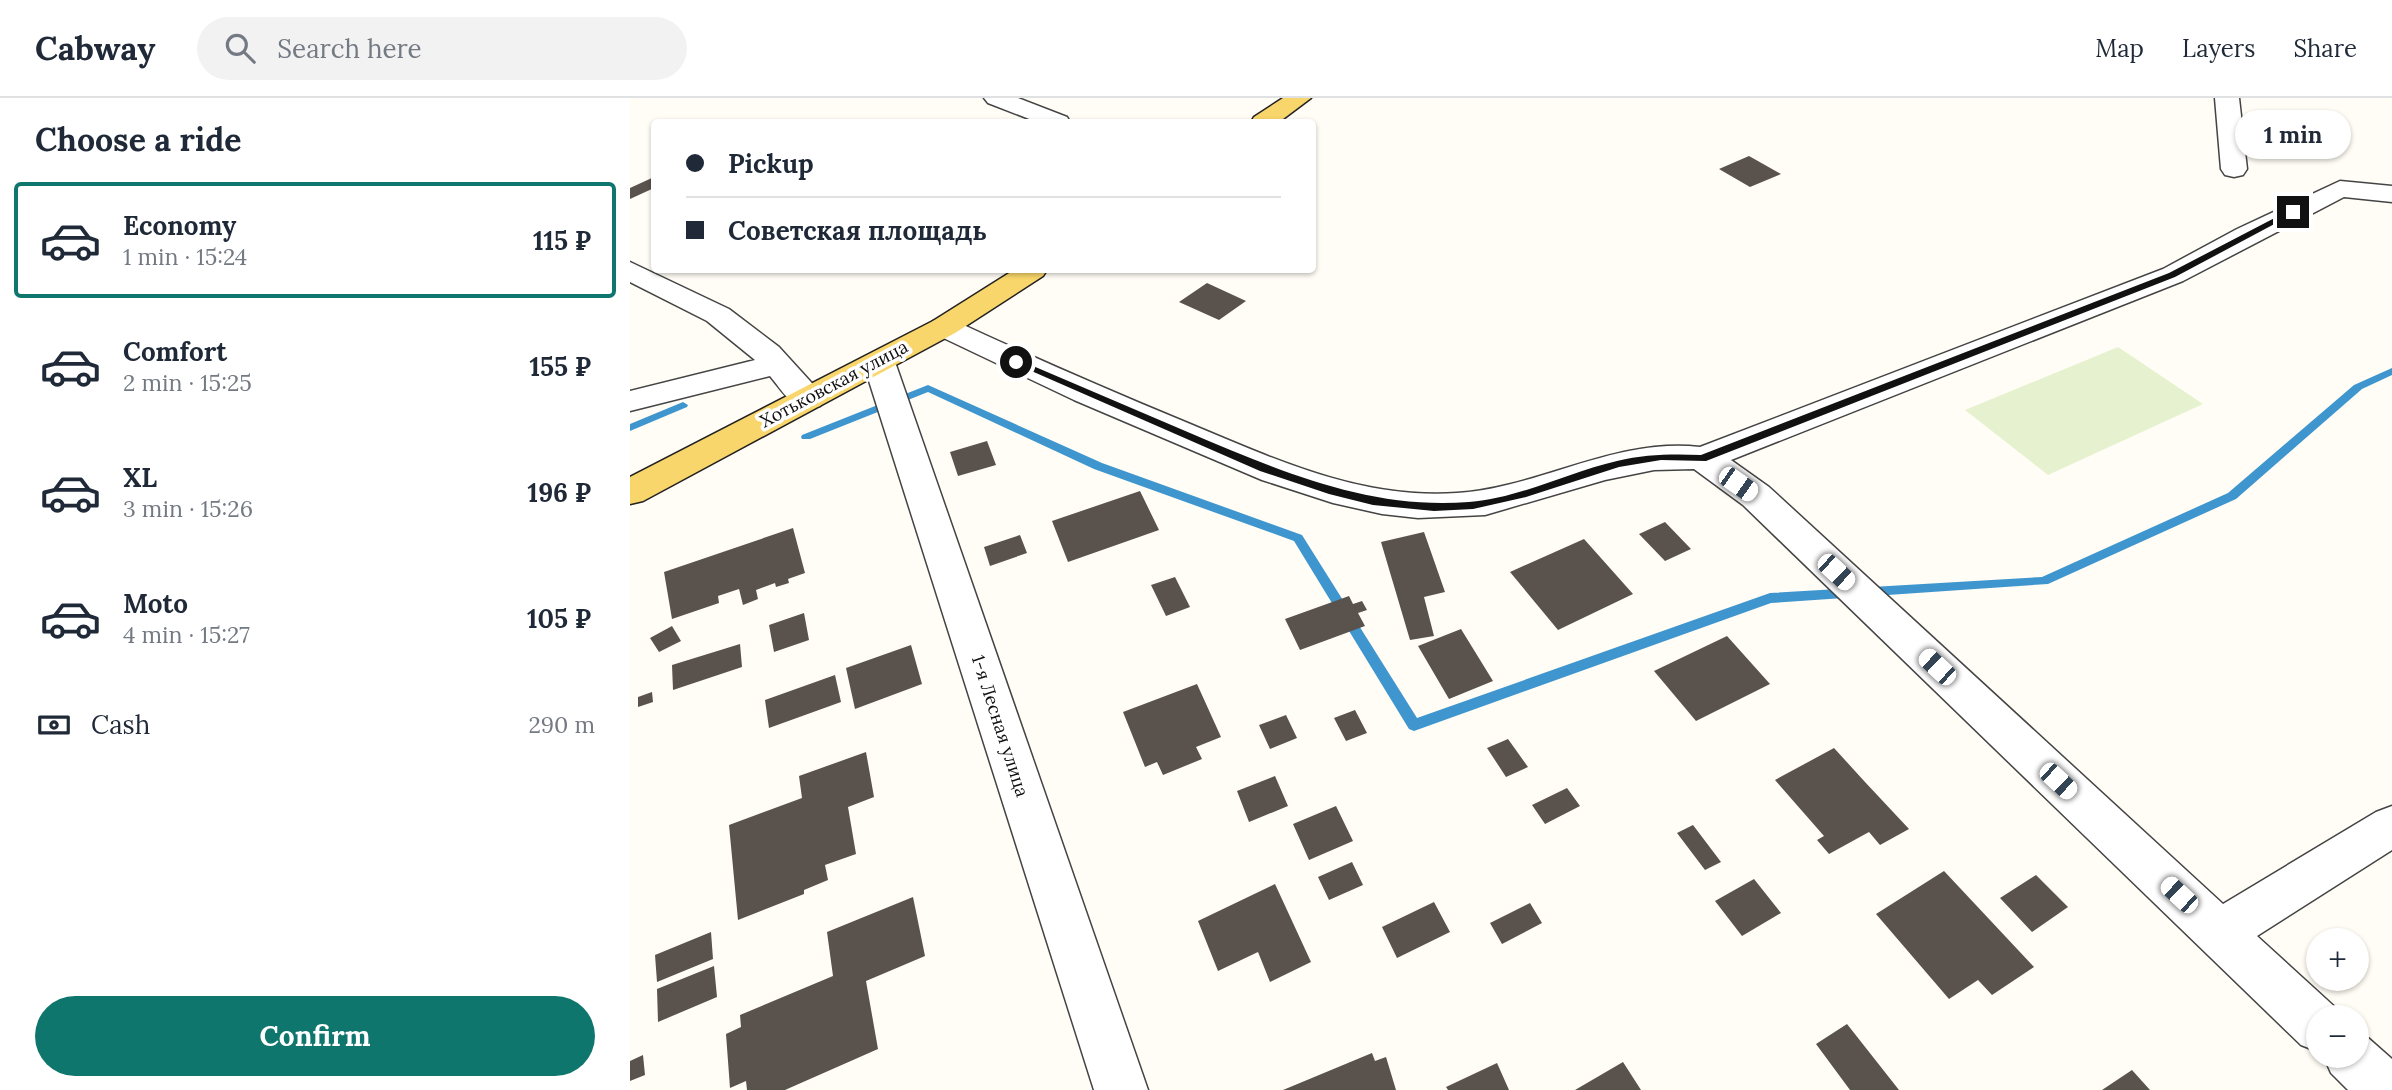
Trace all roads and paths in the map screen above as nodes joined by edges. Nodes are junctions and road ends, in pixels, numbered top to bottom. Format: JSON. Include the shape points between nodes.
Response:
{"nodes":[{"id":1,"x":996,"y":98,"type":"edge"},
{"id":2,"x":1299,"y":98,"type":"edge"},
{"id":3,"x":2227,"y":98,"type":"edge"},
{"id":4,"x":1050,"y":119,"type":"edge"},
{"id":5,"x":1268,"y":119,"type":"edge"},
{"id":6,"x":2234,"y":169,"type":"dead end"},
{"id":7,"x":2392,"y":194,"type":"edge"},
{"id":8,"x":630,"y":271,"type":"edge"},
{"id":9,"x":1028,"y":273,"type":"edge"},
{"id":10,"x":944,"y":327,"type":"junction"},
{"id":11,"x":776,"y":364,"type":"junction"},
{"id":12,"x":888,"y":389,"type":"junction"},
{"id":13,"x":808,"y":399,"type":"junction"},
{"id":14,"x":630,"y":401,"type":"edge"},
{"id":15,"x":1702,"y":459,"type":"junction"},
{"id":16,"x":630,"y":492,"type":"edge"},
{"id":17,"x":2392,"y":826,"type":"edge"},
{"id":18,"x":2219,"y":933,"type":"junction"},
{"id":19,"x":2306,"y":1015,"type":"edge"},
{"id":20,"x":2363,"y":1068,"type":"edge"},
{"id":21,"x":1121,"y":1090,"type":"edge"},
{"id":22,"x":2386,"y":1090,"type":"edge"}],
"edges":[{"from":1,"to":4,"type":"street"},
{"from":2,"to":5,"type":"main road"},
{"from":3,"to":6,"type":"street"},
{"from":7,"to":15,"type":"street","via":[[2340,190],[2172,275]]},
{"from":8,"to":11,"type":"street","via":[[718,315]]},
{"from":9,"to":10,"type":"main road","name":"Хотьковская улица"},
{"from":10,"to":12,"type":"main road","name":"Хотьковская улица"},
{"from":10,"to":15,"type":"street","via":[[1036,372],[1264,468],[1373,502],[1434,508],[1473,505],[1522,495],[1618,464],[1661,457]]},
{"from":11,"to":13,"type":"street"},
{"from":11,"to":14,"type":"street"},
{"from":12,"to":13,"type":"main road","name":"Хотьковская улица"},
{"from":12,"to":21,"type":"street","name":"1-я Лесная улица"},
{"from":13,"to":16,"type":"main road","name":"Хотьковская улица"},
{"from":15,"to":18,"type":"street","via":[[1756,496]]},
{"from":17,"to":18,"type":"street"},
{"from":18,"to":19,"type":"street"},
{"from":20,"to":22,"type":"street"}]}
